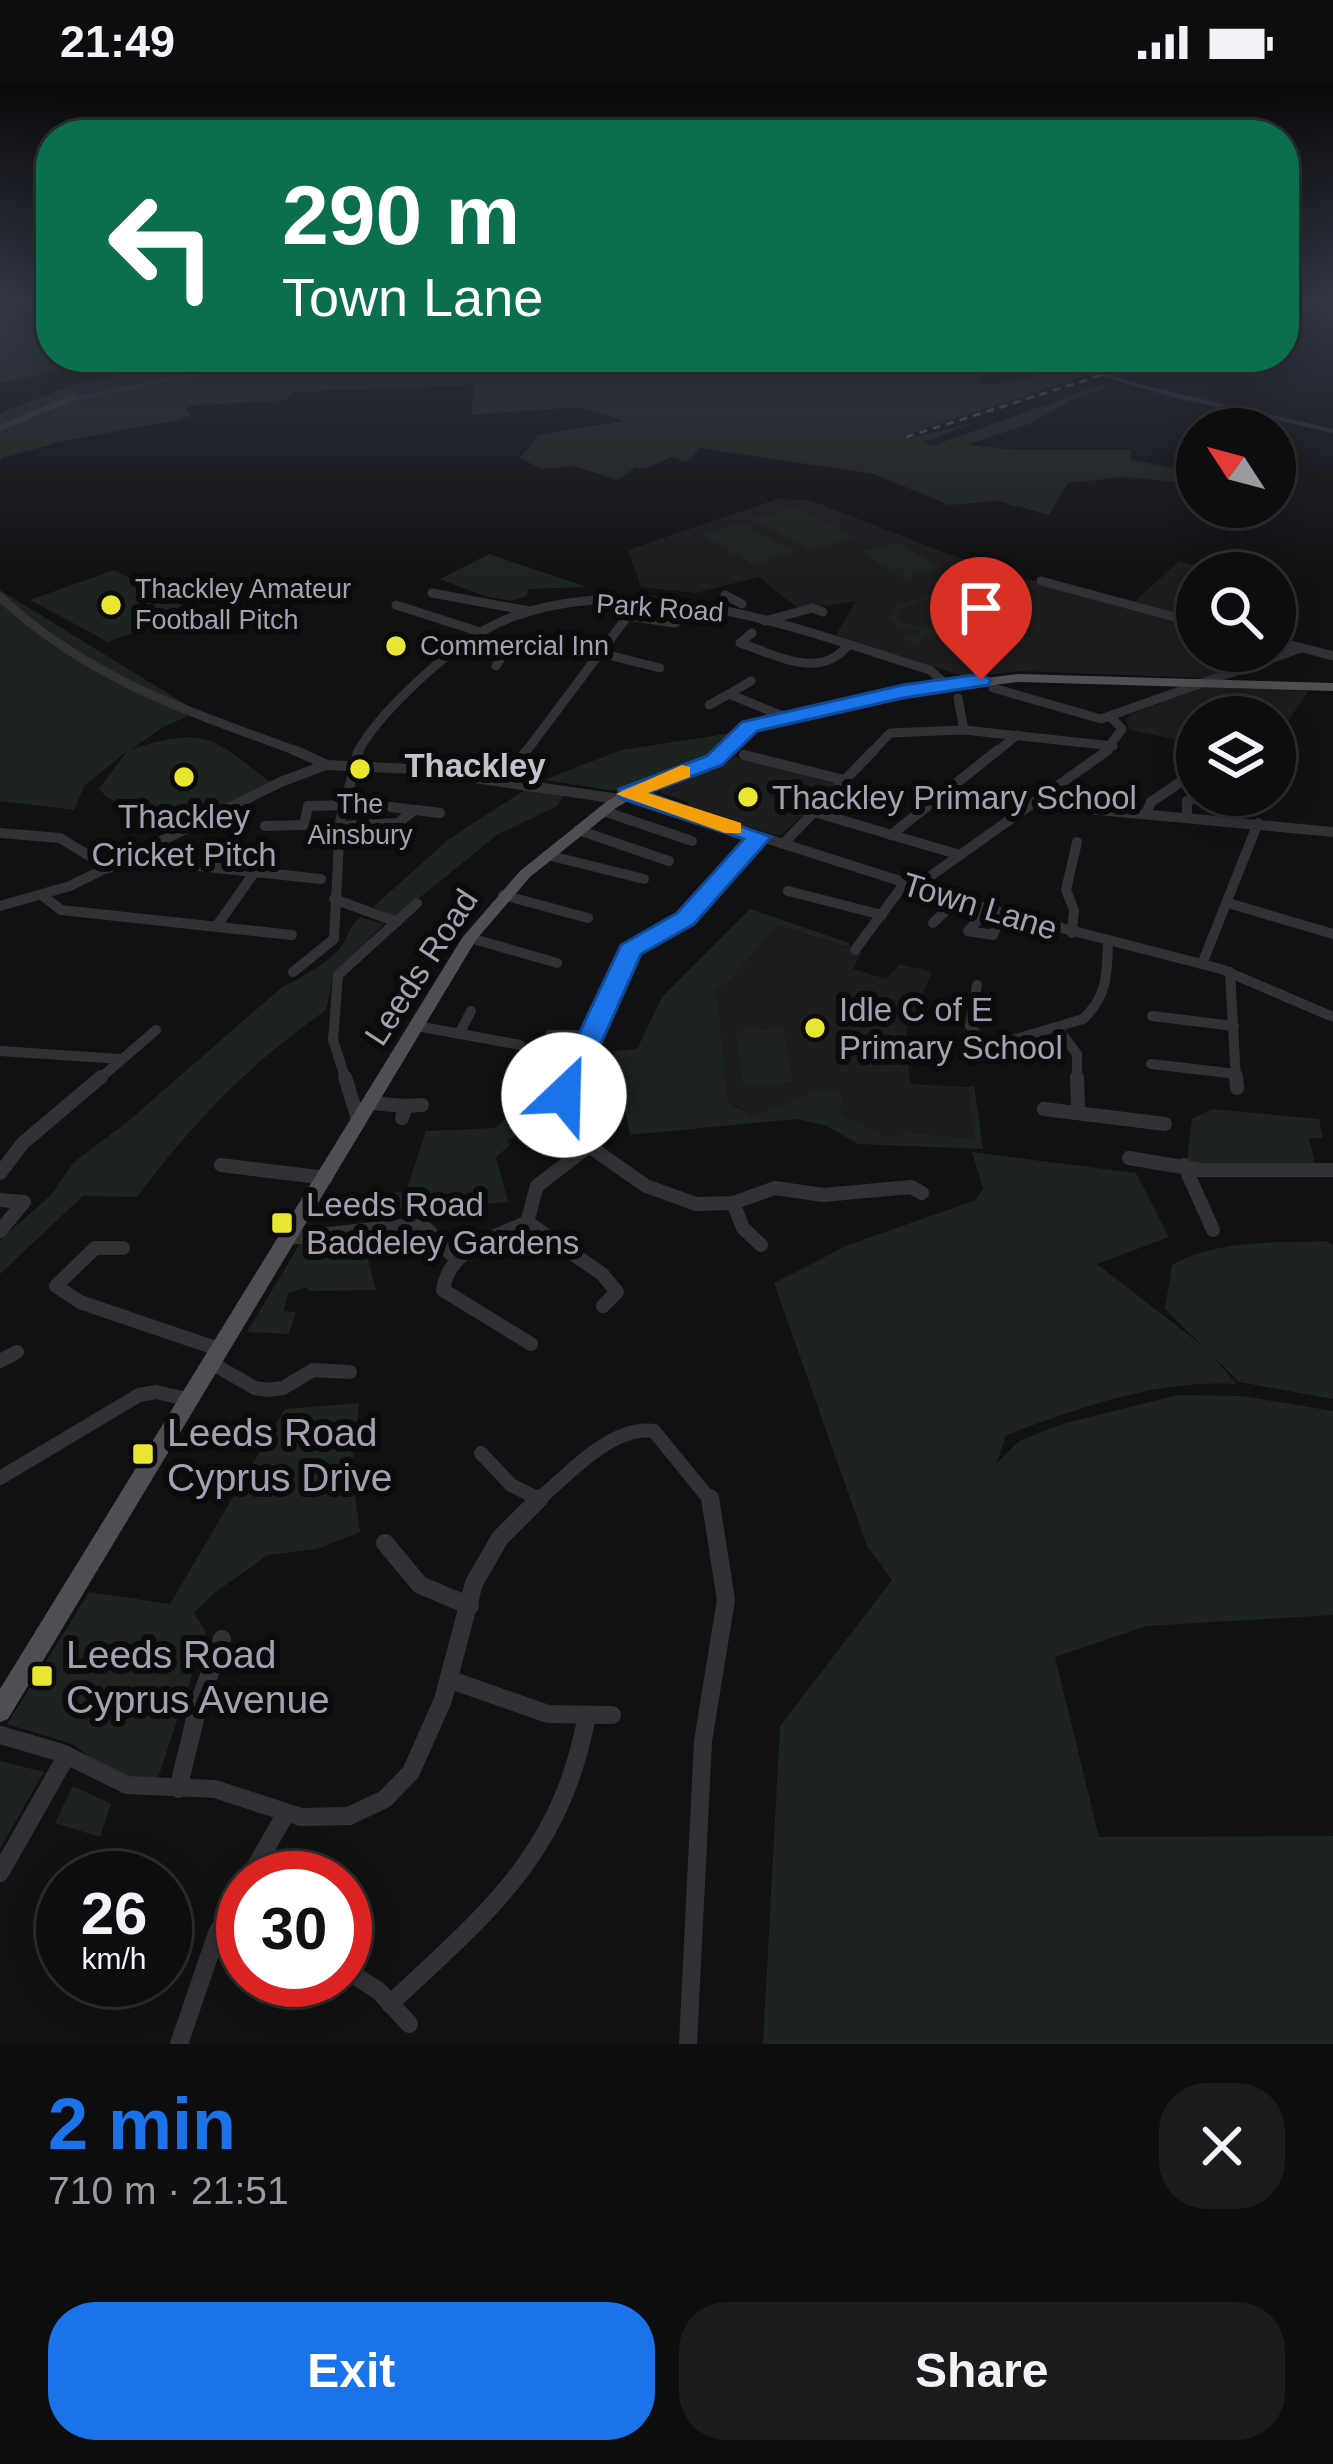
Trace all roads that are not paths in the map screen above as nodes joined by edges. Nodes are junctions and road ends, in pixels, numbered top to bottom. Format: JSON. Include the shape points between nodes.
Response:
{"nodes":[{"id":1,"x":74,"y":397,"type":"dead end"},
{"id":2,"x":0,"y":428,"type":"edge"},
{"id":3,"x":1041,"y":581,"type":"dead end"},
{"id":4,"x":432,"y":593,"type":"dead end"},
{"id":5,"x":725,"y":595,"type":"dead end"},
{"id":6,"x":0,"y":597,"type":"edge"},
{"id":7,"x":639,"y":602,"type":"junction"},
{"id":8,"x":742,"y":604,"type":"dead end"},
{"id":9,"x":396,"y":605,"type":"dead end"},
{"id":10,"x":530,"y":611,"type":"junction"},
{"id":11,"x":823,"y":612,"type":"dead end"},
{"id":12,"x":628,"y":616,"type":"junction"},
{"id":13,"x":1176,"y":617,"type":"edge"},
{"id":14,"x":764,"y":621,"type":"junction"},
{"id":15,"x":675,"y":623,"type":"dead end"},
{"id":16,"x":477,"y":631,"type":"junction"},
{"id":17,"x":752,"y":633,"type":"dead end"},
{"id":18,"x":460,"y":639,"type":"junction"},
{"id":19,"x":848,"y":645,"type":"junction"},
{"id":20,"x":1296,"y":647,"type":"edge"},
{"id":21,"x":1301,"y":648,"type":"junction"},
{"id":22,"x":600,"y":653,"type":"junction"},
{"id":23,"x":1333,"y":656,"type":"edge"},
{"id":24,"x":496,"y":666,"type":"dead end"},
{"id":25,"x":660,"y":668,"type":"dead end"},
{"id":26,"x":752,"y":681,"type":"dead end"},
{"id":27,"x":1206,"y":682,"type":"junction"},
{"id":28,"x":947,"y":685,"type":"junction"},
{"id":29,"x":1333,"y":686,"type":"edge"},
{"id":30,"x":993,"y":688,"type":"dead end"},
{"id":31,"x":728,"y":694,"type":"junction"},
{"id":32,"x":958,"y":698,"type":"dead end"},
{"id":33,"x":709,"y":705,"type":"dead end"},
{"id":34,"x":785,"y":717,"type":"junction"},
{"id":35,"x":1111,"y":717,"type":"junction"},
{"id":36,"x":964,"y":730,"type":"junction"},
{"id":37,"x":1017,"y":735,"type":"junction"},
{"id":38,"x":1114,"y":746,"type":"junction"},
{"id":39,"x":744,"y":754,"type":"dead end"},
{"id":40,"x":353,"y":763,"type":"junction"},
{"id":41,"x":326,"y":765,"type":"junction"},
{"id":42,"x":504,"y":780,"type":"junction"},
{"id":43,"x":844,"y":781,"type":"junction"},
{"id":44,"x":1176,"y":785,"type":"edge"},
{"id":45,"x":616,"y":801,"type":"junction"},
{"id":46,"x":1034,"y":804,"type":"junction"},
{"id":47,"x":345,"y":805,"type":"junction"},
{"id":48,"x":392,"y":807,"type":"dead end"},
{"id":49,"x":414,"y":810,"type":"junction"},
{"id":50,"x":814,"y":812,"type":"junction"},
{"id":51,"x":440,"y":813,"type":"dead end"},
{"id":52,"x":1146,"y":814,"type":"junction"},
{"id":53,"x":1187,"y":817,"type":"joint"},
{"id":54,"x":1258,"y":824,"type":"junction"},
{"id":55,"x":266,"y":826,"type":"dead end"},
{"id":56,"x":342,"y":826,"type":"junction"},
{"id":57,"x":578,"y":830,"type":"junction"},
{"id":58,"x":1333,"y":832,"type":"edge"},
{"id":59,"x":0,"y":833,"type":"edge"},
{"id":60,"x":891,"y":835,"type":"junction"},
{"id":61,"x":760,"y":837,"type":"junction"},
{"id":62,"x":692,"y":841,"type":"dead end"},
{"id":63,"x":1077,"y":842,"type":"dead end"},
{"id":64,"x":783,"y":844,"type":"junction"},
{"id":65,"x":547,"y":855,"type":"junction"},
{"id":66,"x":960,"y":855,"type":"junction"},
{"id":67,"x":669,"y":861,"type":"dead end"},
{"id":68,"x":189,"y":865,"type":"dead end"},
{"id":69,"x":109,"y":868,"type":"junction"},
{"id":70,"x":254,"y":873,"type":"junction"},
{"id":71,"x":321,"y":879,"type":"dead end"},
{"id":72,"x":644,"y":879,"type":"dead end"},
{"id":73,"x":910,"y":886,"type":"junction"},
{"id":74,"x":788,"y":890,"type":"dead end"},
{"id":75,"x":503,"y":895,"type":"junction"},
{"id":76,"x":43,"y":896,"type":"junction"},
{"id":77,"x":334,"y":899,"type":"junction"},
{"id":78,"x":957,"y":900,"type":"junction"},
{"id":79,"x":417,"y":903,"type":"dead end"},
{"id":80,"x":1228,"y":903,"type":"junction"},
{"id":81,"x":0,"y":906,"type":"edge"},
{"id":82,"x":988,"y":909,"type":"junction"},
{"id":83,"x":1002,"y":913,"type":"junction"},
{"id":84,"x":882,"y":915,"type":"junction"},
{"id":85,"x":588,"y":918,"type":"dead end"},
{"id":86,"x":393,"y":920,"type":"junction"},
{"id":87,"x":933,"y":923,"type":"dead end"},
{"id":88,"x":216,"y":927,"type":"junction"},
{"id":89,"x":1072,"y":934,"type":"junction"},
{"id":90,"x":292,"y":935,"type":"dead end"},
{"id":91,"x":1330,"y":936,"type":"edge"},
{"id":92,"x":470,"y":938,"type":"junction"},
{"id":93,"x":1108,"y":941,"type":"junction"},
{"id":94,"x":855,"y":950,"type":"dead end"},
{"id":95,"x":557,"y":963,"type":"dead end"},
{"id":96,"x":1202,"y":964,"type":"junction"},
{"id":97,"x":1230,"y":972,"type":"junction"},
{"id":98,"x":293,"y":973,"type":"dead end"},
{"id":99,"x":977,"y":985,"type":"dead end"},
{"id":100,"x":471,"y":1011,"type":"dead end"},
{"id":101,"x":1152,"y":1016,"type":"dead end"},
{"id":102,"x":1333,"y":1017,"type":"edge"},
{"id":103,"x":417,"y":1026,"type":"junction"},
{"id":104,"x":1234,"y":1026,"type":"junction"},
{"id":105,"x":156,"y":1030,"type":"dead end"},
{"id":106,"x":1058,"y":1030,"type":"junction"},
{"id":107,"x":459,"y":1034,"type":"junction"},
{"id":108,"x":550,"y":1035,"type":"dead end"},
{"id":109,"x":591,"y":1035,"type":"junction"},
{"id":110,"x":984,"y":1044,"type":"junction"},
{"id":111,"x":520,"y":1045,"type":"dead end"},
{"id":112,"x":0,"y":1051,"type":"edge"},
{"id":113,"x":965,"y":1054,"type":"dead end"},
{"id":114,"x":121,"y":1059,"type":"junction"},
{"id":115,"x":1151,"y":1064,"type":"dead end"},
{"id":116,"x":370,"y":1103,"type":"junction"},
{"id":117,"x":1078,"y":1108,"type":"junction"},
{"id":118,"x":1044,"y":1109,"type":"dead end"},
{"id":119,"x":410,"y":1110,"type":"dead end"},
{"id":120,"x":359,"y":1123,"type":"junction"},
{"id":121,"x":1165,"y":1124,"type":"dead end"},
{"id":122,"x":589,"y":1146,"type":"junction"},
{"id":123,"x":1129,"y":1158,"type":"dead end"},
{"id":124,"x":1184,"y":1165,"type":"junction"},
{"id":125,"x":221,"y":1166,"type":"dead end"},
{"id":126,"x":1333,"y":1170,"type":"edge"},
{"id":127,"x":0,"y":1173,"type":"edge"},
{"id":128,"x":326,"y":1178,"type":"junction"},
{"id":129,"x":916,"y":1185,"type":"dead end"},
{"id":130,"x":0,"y":1200,"type":"edge"},
{"id":131,"x":733,"y":1203,"type":"junction"},
{"id":132,"x":527,"y":1222,"type":"junction"},
{"id":133,"x":1213,"y":1230,"type":"dead end"},
{"id":134,"x":0,"y":1231,"type":"edge"},
{"id":135,"x":290,"y":1238,"type":"junction"},
{"id":136,"x":761,"y":1245,"type":"dead end"},
{"id":137,"x":123,"y":1248,"type":"dead end"},
{"id":138,"x":455,"y":1258,"type":"junction"},
{"id":139,"x":603,"y":1306,"type":"dead end"},
{"id":140,"x":531,"y":1344,"type":"dead end"},
{"id":141,"x":17,"y":1352,"type":"dead end"},
{"id":142,"x":217,"y":1357,"type":"junction"},
{"id":143,"x":0,"y":1361,"type":"edge"},
{"id":144,"x":350,"y":1372,"type":"dead end"},
{"id":145,"x":191,"y":1400,"type":"junction"},
{"id":146,"x":481,"y":1453,"type":"dead end"},
{"id":147,"x":0,"y":1478,"type":"edge"},
{"id":148,"x":539,"y":1499,"type":"junction"},
{"id":149,"x":385,"y":1543,"type":"dead end"},
{"id":150,"x":470,"y":1606,"type":"junction"},
{"id":151,"x":222,"y":1639,"type":"dead end"},
{"id":152,"x":451,"y":1680,"type":"junction"},
{"id":153,"x":0,"y":1711,"type":"edge"},
{"id":154,"x":612,"y":1714,"type":"dead end"},
{"id":155,"x":587,"y":1716,"type":"junction"},
{"id":156,"x":0,"y":1736,"type":"edge"},
{"id":157,"x":67,"y":1755,"type":"junction"},
{"id":158,"x":178,"y":1789,"type":"junction"},
{"id":159,"x":285,"y":1815,"type":"junction"},
{"id":160,"x":264,"y":1851,"type":"edge"},
{"id":161,"x":0,"y":1873,"type":"edge"},
{"id":162,"x":216,"y":1940,"type":"edge"},
{"id":163,"x":372,"y":1990,"type":"edge"},
{"id":164,"x":391,"y":2004,"type":"junction"},
{"id":165,"x":409,"y":2024,"type":"dead end"},
{"id":166,"x":179,"y":2044,"type":"edge"},
{"id":167,"x":688,"y":2044,"type":"edge"}],
"edges":[{"from":1,"to":2,"type":"street"},
{"from":3,"to":13,"type":"street"},
{"from":4,"to":10,"type":"street"},
{"from":5,"to":8,"type":"street"},
{"from":6,"to":41,"type":"street","via":[[100,671]]},
{"from":7,"to":10,"type":"street","name":"Park Road"},
{"from":7,"to":12,"type":"street"},
{"from":7,"to":14,"type":"street","name":"Park Road"},
{"from":9,"to":16,"type":"street"},
{"from":10,"to":16,"type":"street","name":"Park Road"},
{"from":11,"to":14,"type":"street"},
{"from":12,"to":15,"type":"street"},
{"from":12,"to":22,"type":"street"},
{"from":14,"to":19,"type":"street","name":"Park Road"},
{"from":16,"to":18,"type":"street","name":"Park Road"},
{"from":17,"to":19,"type":"street","via":[[740,643],[818,668]]},
{"from":18,"to":24,"type":"street","via":[[504,654]]},
{"from":18,"to":40,"type":"street","name":"Park Road","via":[[425,667]]},
{"from":19,"to":28,"type":"street","name":"Park Road","via":[[930,670]]},
{"from":20,"to":21,"type":"street"},
{"from":21,"to":23,"type":"street"},
{"from":21,"to":27,"type":"street"},
{"from":22,"to":25,"type":"street"},
{"from":22,"to":42,"type":"street"},
{"from":26,"to":31,"type":"street"},
{"from":27,"to":28,"type":"main road","name":"Leeds Road","via":[[1019,678]]},
{"from":27,"to":29,"type":"main road","name":"Leeds Road"},
{"from":27,"to":35,"type":"street"},
{"from":28,"to":34,"type":"main road","name":"Leeds Road"},
{"from":30,"to":35,"type":"street"},
{"from":31,"to":33,"type":"street"},
{"from":31,"to":34,"type":"street"},
{"from":32,"to":36,"type":"street"},
{"from":34,"to":45,"type":"main road","name":"Leeds Road","via":[[741,731],[715,761]]},
{"from":35,"to":38,"type":"street","via":[[1122,729]]},
{"from":36,"to":37,"type":"street"},
{"from":36,"to":43,"type":"street","via":[[890,734]]},
{"from":37,"to":38,"type":"street"},
{"from":37,"to":60,"type":"street"},
{"from":38,"to":46,"type":"street"},
{"from":39,"to":43,"type":"street"},
{"from":40,"to":41,"type":"street"},
{"from":40,"to":42,"type":"street"},
{"from":40,"to":47,"type":"street"},
{"from":41,"to":69,"type":"street"},
{"from":42,"to":45,"type":"street"},
{"from":43,"to":50,"type":"street"},
{"from":44,"to":52,"type":"street"},
{"from":45,"to":57,"type":"main road","name":"Leeds Road"},
{"from":45,"to":61,"type":"street","name":"Town Lane"},
{"from":45,"to":62,"type":"street"},
{"from":46,"to":52,"type":"street"},
{"from":46,"to":66,"type":"street"},
{"from":47,"to":55,"type":"street","via":[[308,806],[304,824]]},
{"from":47,"to":56,"type":"street"},
{"from":48,"to":49,"type":"street"},
{"from":49,"to":51,"type":"street"},
{"from":49,"to":56,"type":"street","via":[[398,823]]},
{"from":50,"to":60,"type":"street"},
{"from":50,"to":64,"type":"street"},
{"from":52,"to":53,"type":"street"},
{"from":53,"to":54,"type":"street"},
{"from":54,"to":58,"type":"street"},
{"from":54,"to":80,"type":"street"},
{"from":56,"to":77,"type":"street"},
{"from":57,"to":65,"type":"main road","name":"Leeds Road"},
{"from":57,"to":67,"type":"street"},
{"from":59,"to":69,"type":"street","via":[[59,838]]},
{"from":60,"to":66,"type":"street"},
{"from":61,"to":64,"type":"street","name":"Town Lane"},
{"from":61,"to":109,"type":"street","via":[[686,919],[630,950]]},
{"from":63,"to":89,"type":"street","via":[[1066,890]]},
{"from":64,"to":73,"type":"street","name":"Town Lane"},
{"from":65,"to":72,"type":"street"},
{"from":65,"to":75,"type":"main road","name":"Leeds Road"},
{"from":66,"to":73,"type":"street"},
{"from":68,"to":70,"type":"street"},
{"from":69,"to":76,"type":"street"},
{"from":70,"to":71,"type":"street"},
{"from":70,"to":88,"type":"street"},
{"from":73,"to":78,"type":"street","name":"Town Lane"},
{"from":73,"to":84,"type":"street"},
{"from":74,"to":84,"type":"street"},
{"from":75,"to":85,"type":"street"},
{"from":75,"to":92,"type":"main road","name":"Leeds Road"},
{"from":76,"to":81,"type":"street"},
{"from":76,"to":88,"type":"street","via":[[61,910]]},
{"from":77,"to":86,"type":"street"},
{"from":77,"to":98,"type":"street","via":[[334,939]]},
{"from":78,"to":82,"type":"street","name":"Town Lane"},
{"from":78,"to":87,"type":"street"},
{"from":79,"to":86,"type":"street"},
{"from":80,"to":91,"type":"street"},
{"from":80,"to":96,"type":"street"},
{"from":82,"to":83,"type":"street","name":"Town Lane"},
{"from":82,"to":83,"type":"street","via":[[968,931],[993,935]]},
{"from":83,"to":89,"type":"street","name":"Town Lane"},
{"from":84,"to":94,"type":"street"},
{"from":86,"to":120,"type":"street","via":[[338,975],[333,1040]]},
{"from":88,"to":90,"type":"street"},
{"from":89,"to":93,"type":"street","name":"Town Lane"},
{"from":92,"to":95,"type":"street"},
{"from":92,"to":103,"type":"main road","name":"Leeds Road"},
{"from":93,"to":96,"type":"street","name":"Town Lane"},
{"from":93,"to":106,"type":"street","via":[[1104,993]]},
{"from":96,"to":97,"type":"street","name":"Town Lane"},
{"from":97,"to":102,"type":"street","name":"Town Lane"},
{"from":97,"to":104,"type":"street"},
{"from":99,"to":110,"type":"street","via":[[970,1026]]},
{"from":100,"to":107,"type":"street"},
{"from":101,"to":104,"type":"street"},
{"from":103,"to":107,"type":"street"},
{"from":103,"to":116,"type":"main road","name":"Leeds Road"},
{"from":104,"to":115,"type":"street","via":[[1237,1081]]},
{"from":105,"to":114,"type":"street"},
{"from":106,"to":110,"type":"street"},
{"from":106,"to":117,"type":"street","via":[[1077,1054]]},
{"from":107,"to":111,"type":"street"},
{"from":108,"to":109,"type":"street"},
{"from":109,"to":122,"type":"street","via":[[564,1095],[569,1121]]},
{"from":110,"to":113,"type":"street"},
{"from":112,"to":114,"type":"street"},
{"from":114,"to":127,"type":"street"},
{"from":116,"to":119,"type":"street"},
{"from":116,"to":120,"type":"main road","name":"Leeds Road"},
{"from":117,"to":118,"type":"street"},
{"from":117,"to":121,"type":"street"},
{"from":120,"to":128,"type":"main road","name":"Leeds Road"},
{"from":122,"to":131,"type":"street","via":[[667,1195]]},
{"from":122,"to":132,"type":"street","via":[[537,1186]]},
{"from":123,"to":124,"type":"street"},
{"from":124,"to":126,"type":"street"},
{"from":124,"to":133,"type":"street"},
{"from":125,"to":128,"type":"street"},
{"from":128,"to":135,"type":"main road","name":"Leeds Road"},
{"from":129,"to":131,"type":"street","via":[[824,1196],[775,1188]]},
{"from":130,"to":134,"type":"street","via":[[24,1202]]},
{"from":131,"to":136,"type":"street","via":[[742,1228]]},
{"from":132,"to":138,"type":"street"},
{"from":132,"to":139,"type":"street","via":[[602,1274],[617,1292]]},
{"from":135,"to":138,"type":"street","via":[[412,1225],[427,1228]]},
{"from":135,"to":142,"type":"main road","name":"Leeds Road"},
{"from":137,"to":142,"type":"street","via":[[100,1238],[56,1286]]},
{"from":138,"to":140,"type":"street","via":[[443,1290],[506,1340]]},
{"from":141,"to":143,"type":"street"},
{"from":142,"to":144,"type":"street","via":[[268,1390],[313,1370]]},
{"from":142,"to":145,"type":"main road","name":"Leeds Road"},
{"from":145,"to":147,"type":"street","via":[[139,1396]]},
{"from":145,"to":153,"type":"main road","name":"Leeds Road"},
{"from":146,"to":148,"type":"street","via":[[511,1485]]},
{"from":148,"to":150,"type":"street","via":[[489,1554]]},
{"from":148,"to":167,"type":"street","via":[[624,1433],[645,1428],[665,1439],[710,1497],[726,1600],[702,1758]]},
{"from":149,"to":150,"type":"street","via":[[420,1585]]},
{"from":150,"to":152,"type":"street"},
{"from":151,"to":158,"type":"street"},
{"from":152,"to":155,"type":"street","via":[[548,1714]]},
{"from":152,"to":159,"type":"street","via":[[416,1762],[393,1791],[346,1818]]},
{"from":154,"to":155,"type":"street"},
{"from":155,"to":164,"type":"street","via":[[574,1786],[541,1852]]},
{"from":156,"to":157,"type":"street"},
{"from":157,"to":158,"type":"street","via":[[107,1779]]},
{"from":157,"to":161,"type":"street"},
{"from":158,"to":159,"type":"street","via":[[224,1790]]},
{"from":159,"to":160,"type":"street"},
{"from":162,"to":166,"type":"street"},
{"from":163,"to":164,"type":"street"},
{"from":164,"to":165,"type":"street"}]}
